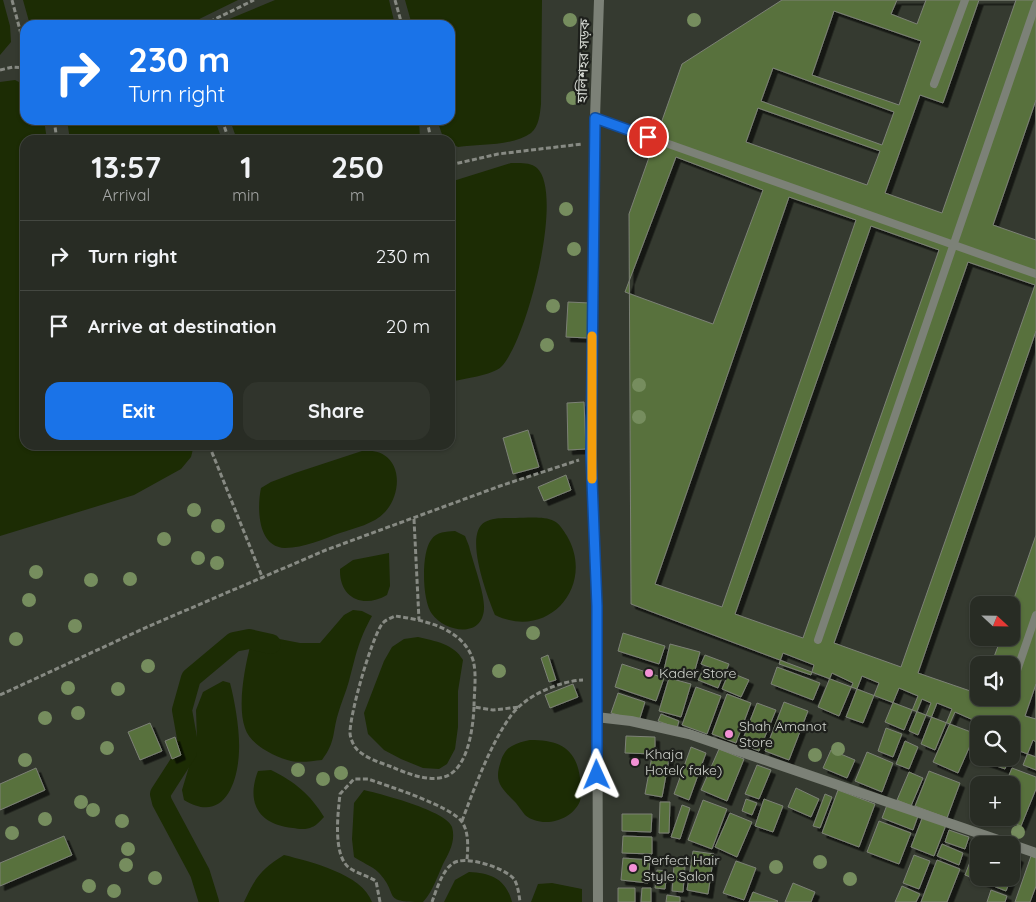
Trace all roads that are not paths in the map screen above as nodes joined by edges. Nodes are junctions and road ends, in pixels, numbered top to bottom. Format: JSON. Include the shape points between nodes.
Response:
{"nodes":[{"id":1,"x":599,"y":0,"type":"edge"},
{"id":2,"x":965,"y":0,"type":"edge"},
{"id":3,"x":1036,"y":4,"type":"edge"},
{"id":4,"x":934,"y":84,"type":"dead end"},
{"id":5,"x":595,"y":118,"type":"junction"},
{"id":6,"x":952,"y":245,"type":"junction"},
{"id":7,"x":1036,"y":274,"type":"edge"},
{"id":8,"x":1036,"y":615,"type":"edge"},
{"id":9,"x":818,"y":640,"type":"dead end"},
{"id":10,"x":1020,"y":662,"type":"edge"},
{"id":11,"x":596,"y":717,"type":"junction"},
{"id":12,"x":1036,"y":853,"type":"edge"},
{"id":13,"x":598,"y":902,"type":"edge"}],
"edges":[{"from":1,"to":5,"type":"street","name":"হালিশহর সড়ক"},
{"from":2,"to":4,"type":"lane"},
{"from":3,"to":6,"type":"lane"},
{"from":5,"to":6,"type":"lane"},
{"from":5,"to":11,"type":"street","name":"হালিশহর সড়ক","via":[[591,455],[597,606]]},
{"from":6,"to":7,"type":"lane"},
{"from":6,"to":9,"type":"lane"},
{"from":8,"to":10,"type":"lane"},
{"from":11,"to":12,"type":"street","via":[[632,721],[689,734]]},
{"from":11,"to":13,"type":"street","name":"হালিশহর সড়ক"}]}
